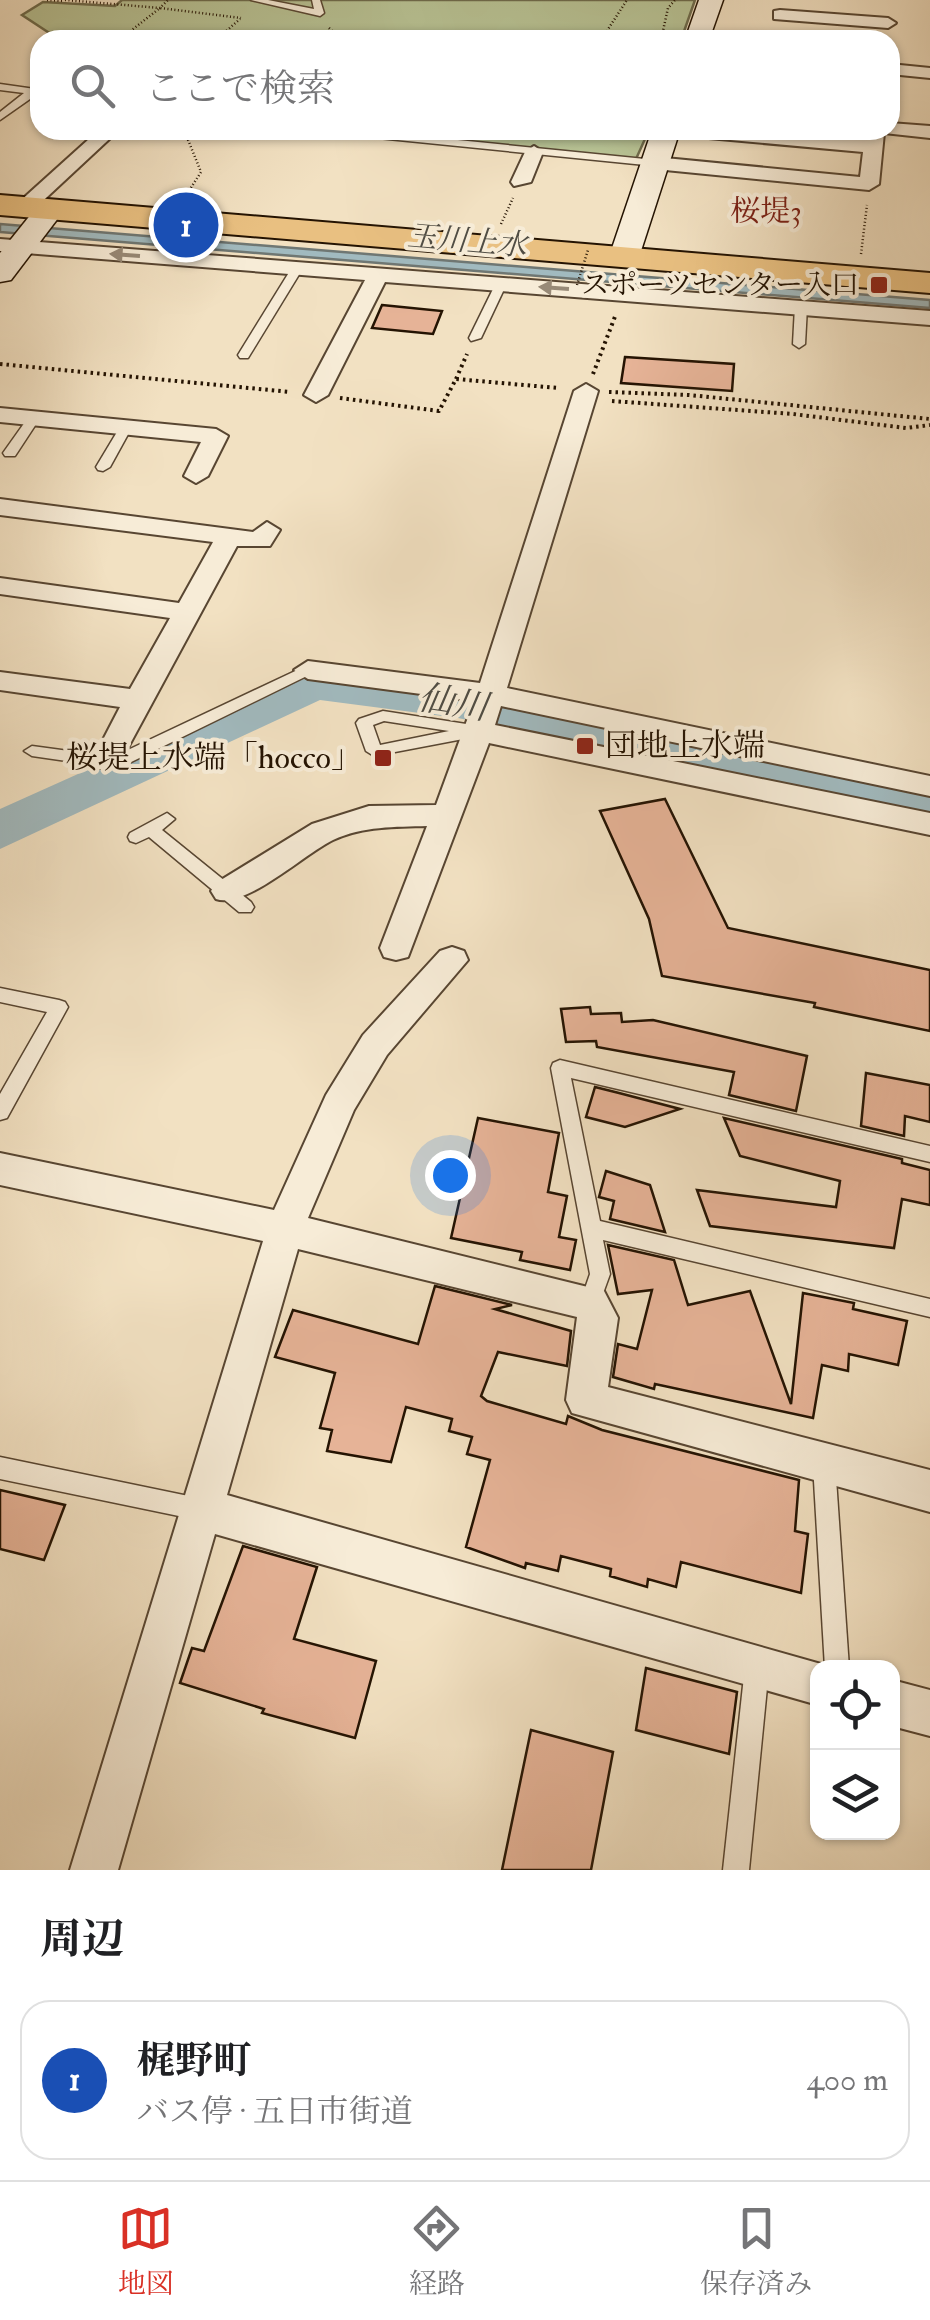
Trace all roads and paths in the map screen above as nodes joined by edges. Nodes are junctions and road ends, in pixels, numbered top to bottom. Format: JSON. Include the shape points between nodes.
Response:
{"nodes":[{"id":1,"x":51,"y":0,"type":"edge"},
{"id":2,"x":168,"y":0,"type":"edge"},
{"id":3,"x":255,"y":0,"type":"edge"},
{"id":4,"x":316,"y":0,"type":"edge"},
{"id":5,"x":627,"y":0,"type":"edge"},
{"id":6,"x":675,"y":0,"type":"edge"},
{"id":7,"x":711,"y":0,"type":"edge"},
{"id":8,"x":890,"y":0,"type":"edge"},
{"id":9,"x":64,"y":1,"type":"edge"},
{"id":10,"x":265,"y":1,"type":"edge"},
{"id":11,"x":782,"y":7,"type":"edge"},
{"id":12,"x":160,"y":8,"type":"junction"},
{"id":13,"x":241,"y":18,"type":"junction"},
{"id":14,"x":131,"y":30,"type":"edge"},
{"id":15,"x":227,"y":30,"type":"edge"},
{"id":16,"x":608,"y":30,"type":"edge"},
{"id":17,"x":663,"y":30,"type":"edge"},
{"id":18,"x":700,"y":30,"type":"edge"},
{"id":19,"x":883,"y":30,"type":"edge"},
{"id":20,"x":887,"y":30,"type":"edge"},
{"id":21,"x":900,"y":69,"type":"edge"},
{"id":22,"x":930,"y":73,"type":"edge"},
{"id":23,"x":0,"y":87,"type":"edge"},
{"id":24,"x":30,"y":91,"type":"edge"},
{"id":25,"x":30,"y":96,"type":"edge"},
{"id":26,"x":0,"y":116,"type":"edge"},
{"id":27,"x":900,"y":129,"type":"edge"},
{"id":28,"x":930,"y":132,"type":"edge"},
{"id":29,"x":101,"y":140,"type":"edge"},
{"id":30,"x":188,"y":140,"type":"edge"},
{"id":31,"x":422,"y":140,"type":"edge"},
{"id":32,"x":663,"y":140,"type":"edge"},
{"id":33,"x":874,"y":140,"type":"edge"},
{"id":34,"x":534,"y":152,"type":"junction"},
{"id":35,"x":655,"y":164,"type":"junction"},
{"id":36,"x":521,"y":182,"type":"joint"},
{"id":37,"x":869,"y":184,"type":"junction"},
{"id":38,"x":172,"y":220,"type":"junction"},
{"id":39,"x":23,"y":225,"type":"edge"},
{"id":40,"x":490,"y":246,"type":"junction"},
{"id":41,"x":588,"y":250,"type":"dead end"},
{"id":42,"x":624,"y":257,"type":"junction"},
{"id":43,"x":297,"y":268,"type":"junction"},
{"id":44,"x":0,"y":273,"type":"edge"},
{"id":45,"x":378,"y":275,"type":"junction"},
{"id":46,"x":858,"y":277,"type":"junction"},
{"id":47,"x":930,"y":283,"type":"edge"},
{"id":48,"x":577,"y":284,"type":"dead end"},
{"id":49,"x":500,"y":285,"type":"junction"},
{"id":50,"x":624,"y":294,"type":"junction"},
{"id":51,"x":801,"y":308,"type":"junction"},
{"id":52,"x":930,"y":318,"type":"edge"},
{"id":53,"x":475,"y":338,"type":"dead end"},
{"id":54,"x":799,"y":344,"type":"dead end"},
{"id":55,"x":244,"y":355,"type":"dead end"},
{"id":56,"x":316,"y":394,"type":"dead end"},
{"id":57,"x":585,"y":395,"type":"junction"},
{"id":58,"x":0,"y":414,"type":"edge"},
{"id":59,"x":34,"y":418,"type":"junction"},
{"id":60,"x":930,"y":422,"type":"edge"},
{"id":61,"x":126,"y":428,"type":"junction"},
{"id":62,"x":10,"y":453,"type":"dead end"},
{"id":63,"x":103,"y":467,"type":"dead end"},
{"id":64,"x":196,"y":476,"type":"dead end"},
{"id":65,"x":0,"y":507,"type":"edge"},
{"id":66,"x":267,"y":530,"type":"dead end"},
{"id":67,"x":229,"y":537,"type":"junction"},
{"id":68,"x":0,"y":586,"type":"edge"},
{"id":69,"x":186,"y":612,"type":"junction"},
{"id":70,"x":308,"y":670,"type":"joint"},
{"id":71,"x":0,"y":682,"type":"edge"},
{"id":72,"x":138,"y":700,"type":"junction"},
{"id":73,"x":484,"y":716,"type":"junction"},
{"id":74,"x":32,"y":751,"type":"dead end"},
{"id":75,"x":107,"y":761,"type":"junction"},
{"id":76,"x":930,"y":786,"type":"edge"},
{"id":77,"x":447,"y":815,"type":"junction"},
{"id":78,"x":167,"y":819,"type":"dead end"},
{"id":79,"x":930,"y":824,"type":"edge"},
{"id":80,"x":236,"y":899,"type":"joint"},
{"id":81,"x":396,"y":948,"type":"dead end"},
{"id":82,"x":452,"y":960,"type":"dead end"},
{"id":83,"x":0,"y":994,"type":"edge"},
{"id":84,"x":0,"y":1112,"type":"edge"},
{"id":85,"x":930,"y":1154,"type":"edge"},
{"id":86,"x":0,"y":1169,"type":"edge"},
{"id":87,"x":592,"y":1228,"type":"junction"},
{"id":88,"x":285,"y":1229,"type":"junction"},
{"id":89,"x":590,"y":1303,"type":"junction"},
{"id":90,"x":930,"y":1308,"type":"edge"},
{"id":91,"x":824,"y":1464,"type":"junction"},
{"id":92,"x":0,"y":1468,"type":"edge"},
{"id":93,"x":930,"y":1491,"type":"edge"},
{"id":94,"x":204,"y":1510,"type":"junction"},
{"id":95,"x":836,"y":1660,"type":"edge"},
{"id":96,"x":757,"y":1665,"type":"junction"},
{"id":97,"x":810,"y":1680,"type":"edge"},
{"id":98,"x":900,"y":1704,"type":"edge"},
{"id":99,"x":930,"y":1713,"type":"edge"},
{"id":100,"x":94,"y":1870,"type":"edge"},
{"id":101,"x":736,"y":1870,"type":"edge"}],
"edges":[{"from":1,"to":9,"type":"path"},
{"from":2,"to":12,"type":"path"},
{"from":3,"to":10,"type":"lane"},
{"from":4,"to":10,"type":"lane","via":[[320,13]]},
{"from":5,"to":16,"type":"path"},
{"from":6,"to":17,"type":"path"},
{"from":7,"to":18,"type":"street"},
{"from":8,"to":20,"type":"street"},
{"from":9,"to":12,"type":"path"},
{"from":10,"to":13,"type":"path"},
{"from":11,"to":19,"type":"street"},
{"from":12,"to":13,"type":"path"},
{"from":12,"to":14,"type":"path"},
{"from":13,"to":15,"type":"path"},
{"from":21,"to":22,"type":"street"},
{"from":23,"to":24,"type":"lane"},
{"from":25,"to":26,"type":"lane"},
{"from":27,"to":28,"type":"street"},
{"from":29,"to":39,"type":"street"},
{"from":30,"to":38,"type":"path","via":[[201,172]]},
{"from":31,"to":34,"type":"lane"},
{"from":32,"to":35,"type":"street"},
{"from":33,"to":37,"type":"street"},
{"from":34,"to":35,"type":"lane"},
{"from":34,"to":36,"type":"street"},
{"from":35,"to":37,"type":"street"},
{"from":35,"to":42,"type":"street"},
{"from":36,"to":40,"type":"path"},
{"from":37,"to":46,"type":"path"},
{"from":38,"to":39,"type":"main road"},
{"from":38,"to":40,"type":"main road"},
{"from":43,"to":39,"type":"street","one_way":true},
{"from":39,"to":44,"type":"street"},
{"from":40,"to":42,"type":"main road"},
{"from":41,"to":48,"type":"path","bridge":true},
{"from":42,"to":46,"type":"main road"},
{"from":43,"to":45,"type":"street"},
{"from":43,"to":55,"type":"lane"},
{"from":45,"to":49,"type":"street"},
{"from":45,"to":56,"type":"street"},
{"from":46,"to":47,"type":"main road"},
{"from":50,"to":49,"type":"street","one_way":true},
{"from":49,"to":53,"type":"lane"},
{"from":50,"to":51,"type":"street"},
{"from":50,"to":57,"type":"path"},
{"from":51,"to":52,"type":"street"},
{"from":51,"to":54,"type":"lane"},
{"from":57,"to":60,"type":"path","via":[[689,395]]},
{"from":57,"to":60,"type":"path","via":[[906,428]]},
{"from":57,"to":73,"type":"street"},
{"from":58,"to":59,"type":"street"},
{"from":59,"to":61,"type":"street"},
{"from":59,"to":62,"type":"lane"},
{"from":61,"to":63,"type":"lane"},
{"from":61,"to":64,"type":"street","via":[[216,436]]},
{"from":65,"to":67,"type":"street"},
{"from":66,"to":67,"type":"street","via":[[262,542]]},
{"from":67,"to":69,"type":"street"},
{"from":68,"to":69,"type":"street"},
{"from":69,"to":72,"type":"street"},
{"from":70,"to":73,"type":"street"},
{"from":70,"to":75,"type":"lane"},
{"from":71,"to":72,"type":"street"},
{"from":72,"to":75,"type":"street"},
{"from":73,"to":73,"type":"lane","via":[[383,752],[370,748],[364,723],[383,716]]},
{"from":73,"to":76,"type":"street"},
{"from":73,"to":77,"type":"street"},
{"from":73,"to":79,"type":"street"},
{"from":74,"to":75,"type":"lane"},
{"from":77,"to":80,"type":"street","via":[[368,818],[323,832]]},
{"from":77,"to":81,"type":"street"},
{"from":78,"to":80,"type":"lane","via":[[143,834]]},
{"from":82,"to":88,"type":"street","via":[[375,1045],[339,1105]]},
{"from":83,"to":84,"type":"lane","via":[[58,1007]]},
{"from":85,"to":87,"type":"lane","via":[[560,1068]]},
{"from":86,"to":88,"type":"street"},
{"from":87,"to":89,"type":"lane","via":[[600,1274]]},
{"from":87,"to":90,"type":"lane"},
{"from":88,"to":89,"type":"street"},
{"from":88,"to":94,"type":"street"},
{"from":89,"to":91,"type":"street","via":[[598,1318],[586,1400]]},
{"from":91,"to":93,"type":"street"},
{"from":91,"to":95,"type":"lane"},
{"from":92,"to":94,"type":"lane"},
{"from":94,"to":96,"type":"street"},
{"from":94,"to":100,"type":"street"},
{"from":96,"to":97,"type":"street"},
{"from":96,"to":101,"type":"lane"},
{"from":98,"to":99,"type":"street"}]}
